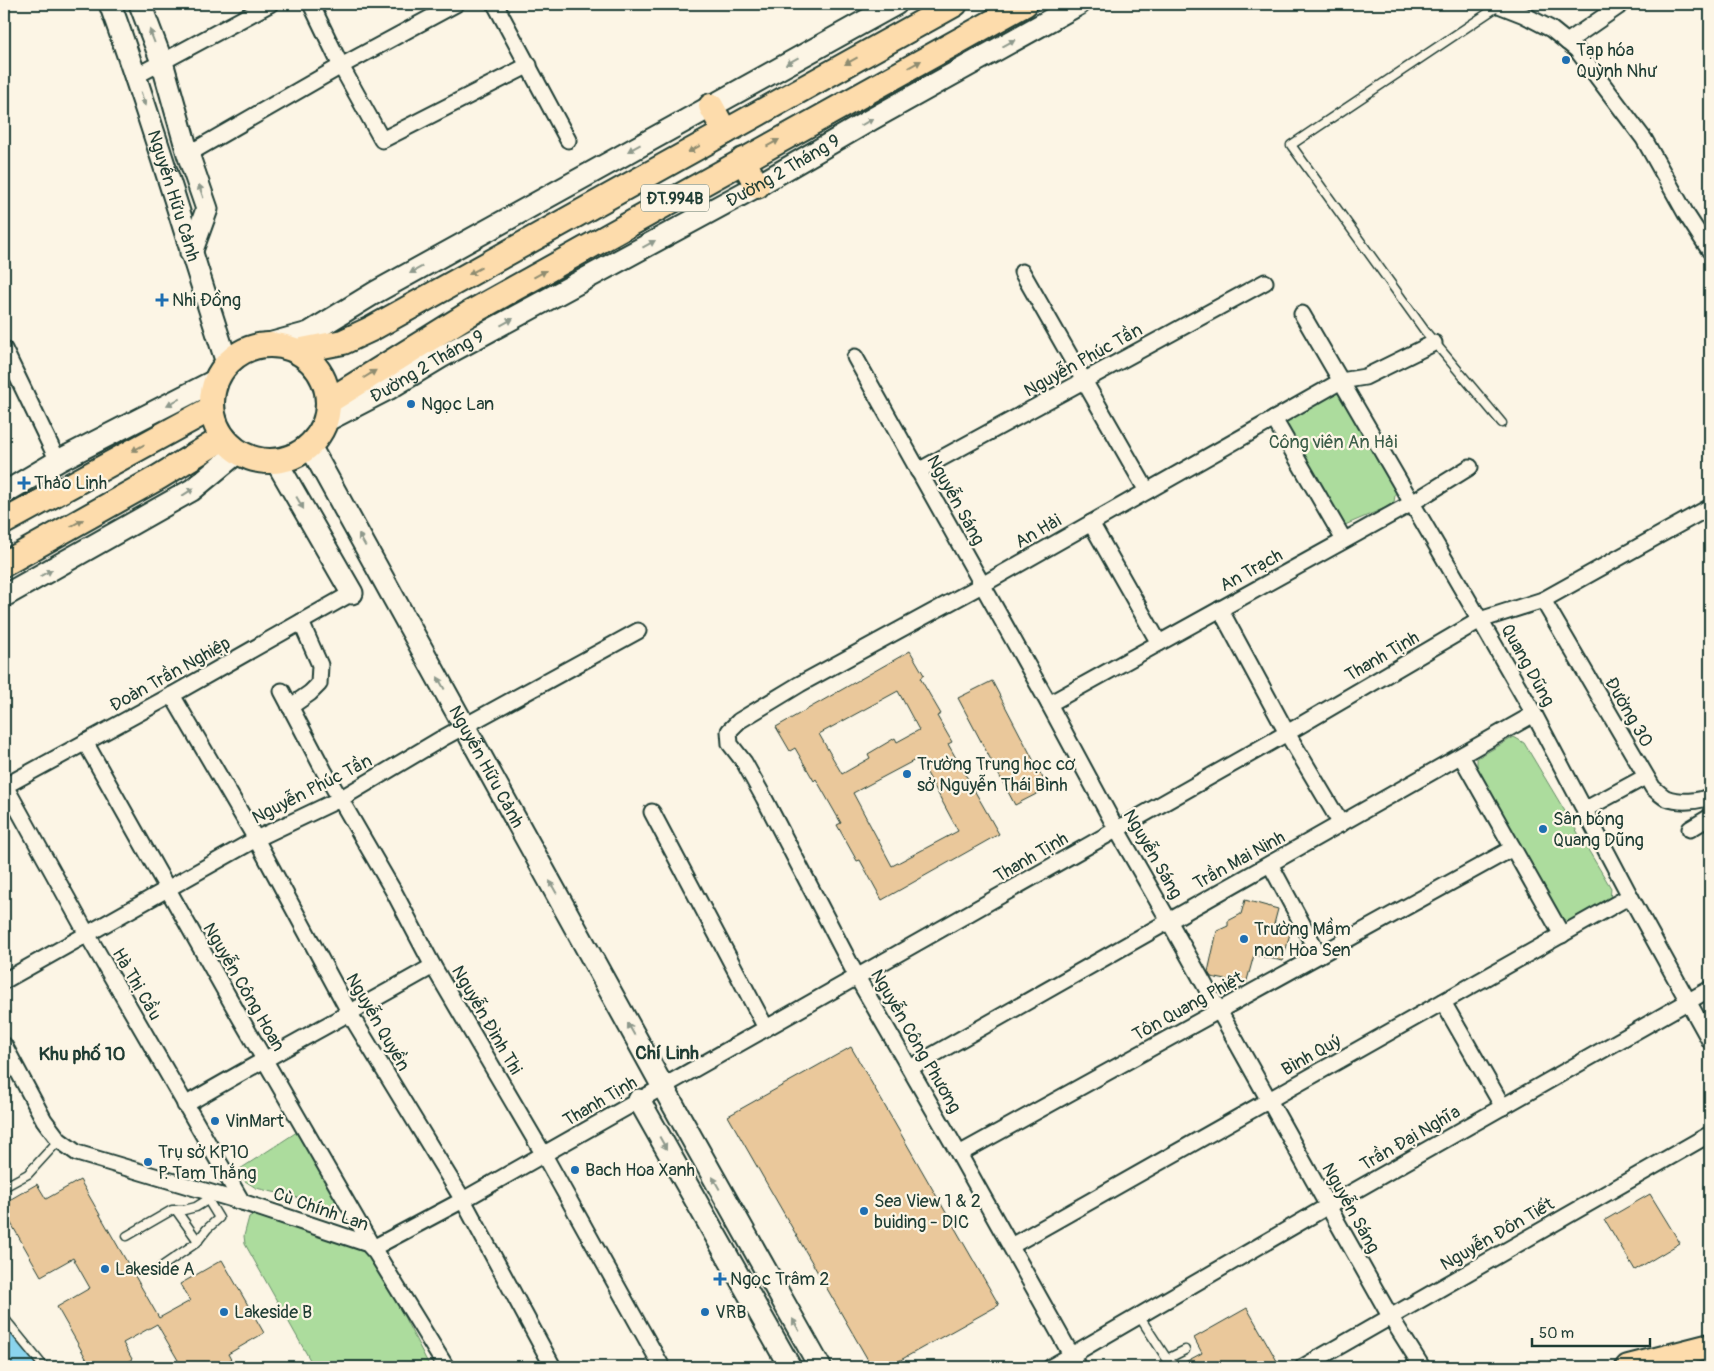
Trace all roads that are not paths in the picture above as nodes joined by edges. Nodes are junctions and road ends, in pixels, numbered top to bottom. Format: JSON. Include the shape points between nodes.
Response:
{"nodes":[{"id":1,"x":110,"y":4,"type":"edge"},
{"id":2,"x":140,"y":4,"type":"edge"},
{"id":3,"x":270,"y":4,"type":"edge"},
{"id":4,"x":310,"y":4,"type":"edge"},
{"id":5,"x":456,"y":4,"type":"edge"},
{"id":6,"x":495,"y":4,"type":"edge"},
{"id":7,"x":896,"y":4,"type":"edge"},
{"id":8,"x":955,"y":4,"type":"edge"},
{"id":9,"x":1025,"y":4,"type":"edge"},
{"id":10,"x":1079,"y":4,"type":"edge"},
{"id":11,"x":1498,"y":4,"type":"edge"},
{"id":12,"x":1622,"y":4,"type":"edge"},
{"id":13,"x":1567,"y":42,"type":"junction"},
{"id":14,"x":162,"y":62,"type":"junction"},
{"id":15,"x":529,"y":65,"type":"junction"},
{"id":16,"x":341,"y":66,"type":"junction"},
{"id":17,"x":136,"y":76,"type":"junction"},
{"id":18,"x":711,"y":106,"type":"junction"},
{"id":19,"x":725,"y":132,"type":"junction"},
{"id":20,"x":568,"y":140,"type":"dead end"},
{"id":21,"x":188,"y":154,"type":"junction"},
{"id":22,"x":743,"y":160,"type":"junction"},
{"id":23,"x":757,"y":186,"type":"junction"},
{"id":24,"x":1710,"y":251,"type":"edge"},
{"id":25,"x":191,"y":253,"type":"junction"},
{"id":26,"x":1022,"y":272,"type":"dead end"},
{"id":27,"x":1265,"y":282,"type":"dead end"},
{"id":28,"x":1302,"y":314,"type":"dead end"},
{"id":29,"x":1434,"y":343,"type":"junction"},
{"id":30,"x":265,"y":345,"type":"junction"},
{"id":31,"x":4,"y":348,"type":"edge"},
{"id":32,"x":297,"y":351,"type":"junction"},
{"id":33,"x":855,"y":358,"type":"dead end"},
{"id":34,"x":222,"y":372,"type":"junction"},
{"id":35,"x":1084,"y":381,"type":"junction"},
{"id":36,"x":1341,"y":381,"type":"junction"},
{"id":37,"x":212,"y":408,"type":"junction"},
{"id":38,"x":327,"y":411,"type":"junction"},
{"id":39,"x":1274,"y":419,"type":"junction"},
{"id":40,"x":1502,"y":423,"type":"dead end"},
{"id":41,"x":231,"y":445,"type":"junction"},
{"id":42,"x":310,"y":446,"type":"junction"},
{"id":43,"x":58,"y":461,"type":"junction"},
{"id":44,"x":276,"y":461,"type":"junction"},
{"id":45,"x":1470,"y":467,"type":"dead end"},
{"id":46,"x":918,"y":471,"type":"junction"},
{"id":47,"x":1147,"y":491,"type":"junction"},
{"id":48,"x":4,"y":493,"type":"edge"},
{"id":49,"x":1412,"y":503,"type":"junction"},
{"id":50,"x":1710,"y":507,"type":"edge"},
{"id":51,"x":4,"y":522,"type":"edge"},
{"id":52,"x":1091,"y":523,"type":"junction"},
{"id":53,"x":1344,"y":540,"type":"junction"},
{"id":54,"x":4,"y":564,"type":"edge"},
{"id":55,"x":982,"y":585,"type":"junction"},
{"id":56,"x":352,"y":592,"type":"joint"},
{"id":57,"x":4,"y":596,"type":"edge"},
{"id":58,"x":1543,"y":600,"type":"junction"},
{"id":59,"x":1220,"y":609,"type":"junction"},
{"id":60,"x":1480,"y":620,"type":"junction"},
{"id":61,"x":301,"y":622,"type":"junction"},
{"id":62,"x":638,"y":631,"type":"dead end"},
{"id":63,"x":1158,"y":643,"type":"junction"},
{"id":64,"x":282,"y":691,"type":"dead end"},
{"id":65,"x":172,"y":695,"type":"junction"},
{"id":66,"x":1048,"y":704,"type":"junction"},
{"id":67,"x":290,"y":707,"type":"junction"},
{"id":68,"x":1534,"y":714,"type":"junction"},
{"id":69,"x":465,"y":727,"type":"junction"},
{"id":70,"x":729,"y":731,"type":"joint"},
{"id":71,"x":1287,"y":733,"type":"junction"},
{"id":72,"x":85,"y":742,"type":"junction"},
{"id":73,"x":1461,"y":756,"type":"junction"},
{"id":74,"x":1645,"y":777,"type":"junction"},
{"id":75,"x":4,"y":785,"type":"edge"},
{"id":76,"x":1710,"y":796,"type":"edge"},
{"id":77,"x":340,"y":799,"type":"junction"},
{"id":78,"x":1584,"y":810,"type":"junction"},
{"id":79,"x":652,"y":812,"type":"dead end"},
{"id":80,"x":1710,"y":817,"type":"edge"},
{"id":81,"x":1341,"y":824,"type":"junction"},
{"id":82,"x":1690,"y":829,"type":"dead end"},
{"id":83,"x":1117,"y":830,"type":"junction"},
{"id":84,"x":256,"y":839,"type":"junction"},
{"id":85,"x":1513,"y":848,"type":"junction"},
{"id":86,"x":1270,"y":864,"type":"junction"},
{"id":87,"x":167,"y":889,"type":"junction"},
{"id":88,"x":1630,"y":896,"type":"junction"},
{"id":89,"x":1169,"y":920,"type":"junction"},
{"id":90,"x":87,"y":934,"type":"junction"},
{"id":91,"x":1562,"y":934,"type":"junction"},
{"id":92,"x":1319,"y":955,"type":"junction"},
{"id":93,"x":434,"y":966,"type":"junction"},
{"id":94,"x":857,"y":977,"type":"junction"},
{"id":95,"x":4,"y":981,"type":"edge"},
{"id":96,"x":1710,"y":989,"type":"edge"},
{"id":97,"x":1443,"y":1002,"type":"junction"},
{"id":98,"x":1688,"y":1002,"type":"junction"},
{"id":99,"x":1220,"y":1010,"type":"junction"},
{"id":100,"x":350,"y":1014,"type":"junction"},
{"id":101,"x":766,"y":1028,"type":"junction"},
{"id":102,"x":1710,"y":1041,"type":"edge"},
{"id":103,"x":4,"y":1045,"type":"edge"},
{"id":104,"x":264,"y":1059,"type":"junction"},
{"id":105,"x":910,"y":1068,"type":"junction"},
{"id":106,"x":663,"y":1087,"type":"junction"},
{"id":107,"x":639,"y":1100,"type":"junction"},
{"id":108,"x":1270,"y":1100,"type":"junction"},
{"id":109,"x":185,"y":1105,"type":"junction"},
{"id":110,"x":1503,"y":1107,"type":"junction"},
{"id":111,"x":1710,"y":1134,"type":"edge"},
{"id":112,"x":59,"y":1140,"type":"junction"},
{"id":113,"x":544,"y":1154,"type":"junction"},
{"id":114,"x":959,"y":1154,"type":"junction"},
{"id":115,"x":4,"y":1187,"type":"edge"},
{"id":116,"x":212,"y":1197,"type":"junction"},
{"id":117,"x":463,"y":1200,"type":"junction"},
{"id":118,"x":242,"y":1202,"type":"junction"},
{"id":119,"x":1328,"y":1206,"type":"junction"},
{"id":120,"x":176,"y":1210,"type":"junction"},
{"id":121,"x":127,"y":1236,"type":"dead end"},
{"id":122,"x":198,"y":1241,"type":"junction"},
{"id":123,"x":1011,"y":1246,"type":"junction"},
{"id":124,"x":373,"y":1248,"type":"junction"},
{"id":125,"x":161,"y":1267,"type":"dead end"},
{"id":126,"x":1139,"y":1316,"type":"junction"},
{"id":127,"x":1390,"y":1316,"type":"junction"},
{"id":128,"x":4,"y":1318,"type":"edge"},
{"id":129,"x":1710,"y":1346,"type":"edge"},
{"id":130,"x":1184,"y":1350,"type":"dead end"},
{"id":131,"x":1075,"y":1361,"type":"edge"},
{"id":132,"x":44,"y":1367,"type":"edge"},
{"id":133,"x":446,"y":1367,"type":"edge"},
{"id":134,"x":553,"y":1367,"type":"edge"},
{"id":135,"x":662,"y":1367,"type":"edge"},
{"id":136,"x":790,"y":1367,"type":"edge"},
{"id":137,"x":820,"y":1367,"type":"edge"},
{"id":138,"x":1051,"y":1367,"type":"edge"},
{"id":139,"x":1303,"y":1367,"type":"edge"},
{"id":140,"x":1422,"y":1367,"type":"edge"},
{"id":141,"x":1628,"y":1367,"type":"edge"}],
"edges":[{"from":1,"to":17,"type":"main road","name":"Nguyễn Hữu Cảnh"},
{"from":14,"to":2,"type":"main road","name":"Nguyễn Hữu Cảnh","one_way":true},
{"from":3,"to":14,"type":"street"},
{"from":4,"to":16,"type":"street"},
{"from":5,"to":16,"type":"street"},
{"from":6,"to":15,"type":"street"},
{"from":7,"to":18,"type":"main road","number":"ĐT.994B","one_way":true},
{"from":8,"to":19,"type":"main road","number":"ĐT.994B","one_way":true},
{"from":22,"to":9,"type":"main road","name":"Đường 2 Tháng 9","number":"ĐT.994B","one_way":true},
{"from":23,"to":10,"type":"main road","name":"Đường 2 Tháng 9","number":"ĐT.994B","one_way":true},
{"from":11,"to":13,"type":"street","via":[[1551,30]]},
{"from":11,"to":29,"type":"lane","via":[[1292,145]]},
{"from":12,"to":13,"type":"street"},
{"from":13,"to":24,"type":"street","via":[[1598,76],[1644,139]]},
{"from":14,"to":17,"type":"street"},
{"from":14,"to":21,"type":"main road","name":"Nguyễn Hữu Cảnh"},
{"from":15,"to":16,"type":"street","via":[[382,140]]},
{"from":15,"to":20,"type":"street"},
{"from":16,"to":21,"type":"street"},
{"from":17,"to":25,"type":"main road","name":"Nguyễn Hữu Cảnh","one_way":true},
{"from":18,"to":19,"type":"main road"},
{"from":18,"to":30,"type":"main road","number":"ĐT.994B","one_way":true,"via":[[376,292],[309,333]]},
{"from":19,"to":32,"type":"main road","number":"ĐT.994B","one_way":true,"via":[[371,329],[344,342]]},
{"from":25,"to":21,"type":"main road","name":"Nguyễn Hữu Cảnh","one_way":true,"via":[[207,209]]},
{"from":22,"to":23,"type":"main road"},
{"from":38,"to":22,"type":"main road","name":"Đường 2 Tháng 9","number":"ĐT.994B","one_way":true,"via":[[472,312]]},
{"from":38,"to":23,"type":"main road","name":"Đường 2 Tháng 9","number":"ĐT.994B","one_way":true,"via":[[388,389]]},
{"from":25,"to":34,"type":"main road"},
{"from":26,"to":35,"type":"street"},
{"from":27,"to":35,"type":"street","name":"Nguyễn Phúc Tần"},
{"from":28,"to":36,"type":"street","name":"Quang Dũng"},
{"from":29,"to":36,"type":"street","name":"An Hải","via":[[1364,377]]},
{"from":29,"to":40,"type":"lane"},
{"from":30,"to":32,"type":"main road","number":"ĐT.994B"},
{"from":30,"to":34,"type":"main road","number":"ĐT.994B","via":[[246,350]]},
{"from":31,"to":43,"type":"street"},
{"from":32,"to":38,"type":"main road","number":"ĐT.994B","via":[[312,361],[320,372],[326,385]]},
{"from":33,"to":46,"type":"street","name":"Nguyễn Sáng"},
{"from":34,"to":37,"type":"main road","via":[[212,394]]},
{"from":34,"to":43,"type":"main road","number":"ĐT.994B","one_way":true},
{"from":35,"to":46,"type":"street","name":"Nguyễn Phúc Tần"},
{"from":35,"to":47,"type":"street"},
{"from":36,"to":39,"type":"street","name":"An Hải"},
{"from":36,"to":49,"type":"street","name":"Quang Dũng"},
{"from":37,"to":41,"type":"main road","via":[[215,424]]},
{"from":37,"to":51,"type":"main road","one_way":true},
{"from":38,"to":42,"type":"main road","number":"ĐT.994B","via":[[319,435]]},
{"from":39,"to":47,"type":"street","name":"An Hải"},
{"from":39,"to":53,"type":"street"},
{"from":41,"to":44,"type":"main road","number":"ĐT.994B","via":[[257,460]]},
{"from":54,"to":41,"type":"main road","one_way":true,"via":[[159,478]]},
{"from":57,"to":41,"type":"main road","one_way":true,"via":[[192,490]]},
{"from":42,"to":44,"type":"main road","number":"ĐT.994B","via":[[295,456]]},
{"from":69,"to":42,"type":"main road","name":"Nguyễn Hữu Cảnh","one_way":true},
{"from":43,"to":48,"type":"main road","number":"ĐT.994B"},
{"from":44,"to":56,"type":"main road","one_way":true},
{"from":45,"to":49,"type":"street","name":"An Trạch"},
{"from":46,"to":55,"type":"street","name":"Nguyễn Sáng"},
{"from":47,"to":52,"type":"street","name":"An Hải"},
{"from":49,"to":53,"type":"street","name":"An Trạch"},
{"from":49,"to":60,"type":"street","name":"Quang Dũng"},
{"from":50,"to":58,"type":"street","name":"Thanh Tịnh"},
{"from":52,"to":55,"type":"street","name":"An Hải"},
{"from":52,"to":63,"type":"street"},
{"from":53,"to":59,"type":"street","name":"An Trạch"},
{"from":55,"to":66,"type":"street","name":"Nguyễn Sáng"},
{"from":55,"to":70,"type":"street","name":"An Hải","via":[[800,684],[739,721]]},
{"from":56,"to":61,"type":"street","name":"Đoàn Trần Nghiệp"},
{"from":58,"to":60,"type":"street","name":"Thanh Tịnh"},
{"from":58,"to":74,"type":"street","name":"Đường 30"},
{"from":59,"to":63,"type":"street","name":"An Trạch"},
{"from":59,"to":71,"type":"street"},
{"from":60,"to":68,"type":"street","name":"Quang Dũng"},
{"from":60,"to":71,"type":"street","name":"Thanh Tịnh"},
{"from":61,"to":65,"type":"street","name":"Đoàn Trần Nghiệp"},
{"from":61,"to":67,"type":"street","via":[[320,665],[319,684]]},
{"from":62,"to":69,"type":"street","name":"Nguyễn Phúc Tần"},
{"from":63,"to":66,"type":"street","name":"An Trạch"},
{"from":64,"to":67,"type":"street","name":"Nguyễn Đình Thi"},
{"from":65,"to":72,"type":"street","name":"Đoàn Trần Nghiệp"},
{"from":65,"to":84,"type":"street","name":"Nguyễn Quyền"},
{"from":66,"to":83,"type":"street","name":"Nguyễn Sáng"},
{"from":67,"to":77,"type":"street","name":"Nguyễn Đình Thi"},
{"from":68,"to":73,"type":"street","name":"Trần Mai Ninh"},
{"from":68,"to":78,"type":"street","name":"Quang Dũng"},
{"from":69,"to":77,"type":"street","name":"Nguyễn Phúc Tần"},
{"from":106,"to":69,"type":"main road","name":"Nguyễn Hữu Cảnh","one_way":true},
{"from":70,"to":94,"type":"street","name":"Nguyễn Công Phương","via":[[730,744],[760,791]]},
{"from":71,"to":81,"type":"street"},
{"from":71,"to":83,"type":"street","name":"Thanh Tịnh"},
{"from":72,"to":75,"type":"street","name":"Đoàn Trần Nghiệp"},
{"from":72,"to":87,"type":"street","name":"Nguyễn Công Hoan"},
{"from":73,"to":81,"type":"street","name":"Trần Mai Ninh"},
{"from":73,"to":85,"type":"street"},
{"from":74,"to":76,"type":"street","name":"Đường 30","via":[[1666,798],[1685,802]]},
{"from":74,"to":78,"type":"street"},
{"from":75,"to":90,"type":"street","name":"Hà Thị Cầu"},
{"from":77,"to":84,"type":"street","name":"Nguyễn Phúc Tần"},
{"from":77,"to":93,"type":"street","name":"Nguyễn Đình Thi"},
{"from":78,"to":88,"type":"street","name":"Quang Dũng"},
{"from":79,"to":101,"type":"street"},
{"from":80,"to":82,"type":"street"},
{"from":81,"to":86,"type":"street","name":"Trần Mai Ninh"},
{"from":83,"to":89,"type":"street","name":"Nguyễn Sáng"},
{"from":83,"to":94,"type":"street","name":"Thanh Tịnh"},
{"from":84,"to":87,"type":"street","name":"Nguyễn Phúc Tần"},
{"from":84,"to":100,"type":"street","name":"Nguyễn Quyền"},
{"from":85,"to":91,"type":"street"},
{"from":85,"to":92,"type":"street","name":"Tôn Quang Phiệt"},
{"from":86,"to":89,"type":"street","name":"Trần Mai Ninh"},
{"from":86,"to":92,"type":"street"},
{"from":87,"to":90,"type":"street","name":"Nguyễn Phúc Tần"},
{"from":87,"to":104,"type":"street","name":"Nguyễn Công Hoan"},
{"from":88,"to":91,"type":"street","name":"Bình Quý"},
{"from":88,"to":98,"type":"street","name":"Quang Dũng"},
{"from":89,"to":99,"type":"street","name":"Nguyễn Sáng"},
{"from":89,"to":105,"type":"street","name":"Trần Mai Ninh"},
{"from":90,"to":95,"type":"street","name":"Nguyễn Phúc Tần"},
{"from":90,"to":109,"type":"street","name":"Hà Thị Cầu"},
{"from":91,"to":97,"type":"street","name":"Bình Quý"},
{"from":92,"to":99,"type":"street","name":"Tôn Quang Phiệt"},
{"from":93,"to":100,"type":"street"},
{"from":93,"to":113,"type":"street","name":"Nguyễn Đình Thi"},
{"from":94,"to":101,"type":"street","name":"Thanh Tịnh"},
{"from":94,"to":105,"type":"street","name":"Nguyễn Công Phương"},
{"from":96,"to":98,"type":"street","name":"Trần Đại Nghĩa"},
{"from":97,"to":108,"type":"street","name":"Bình Quý"},
{"from":97,"to":110,"type":"street"},
{"from":98,"to":102,"type":"street","name":"Quang Dũng"},
{"from":98,"to":110,"type":"street","name":"Trần Đại Nghĩa"},
{"from":99,"to":108,"type":"street","name":"Nguyễn Sáng"},
{"from":99,"to":114,"type":"street","name":"Tôn Quang Phiệt"},
{"from":100,"to":104,"type":"street"},
{"from":100,"to":117,"type":"street","name":"Nguyễn Quyền"},
{"from":101,"to":106,"type":"street","name":"Thanh Tịnh"},
{"from":103,"to":112,"type":"street","name":"Cù Chính Lan","via":[[44,1120]]},
{"from":104,"to":109,"type":"street"},
{"from":104,"to":124,"type":"street","name":"Nguyễn Công Hoan"},
{"from":105,"to":114,"type":"street","name":"Nguyễn Công Phương"},
{"from":106,"to":107,"type":"street","name":"Thanh Tịnh"},
{"from":137,"to":106,"type":"main road","name":"Nguyễn Hữu Cảnh","one_way":true},
{"from":107,"to":113,"type":"street","name":"Thanh Tịnh"},
{"from":107,"to":136,"type":"main road","one_way":true},
{"from":108,"to":119,"type":"street","name":"Nguyễn Sáng"},
{"from":108,"to":123,"type":"street","name":"Bình Quý"},
{"from":109,"to":118,"type":"street","name":"Hà Thị Cầu"},
{"from":110,"to":119,"type":"street","name":"Trần Đại Nghĩa"},
{"from":111,"to":127,"type":"street","name":"Nguyễn Đôn Tiết"},
{"from":112,"to":115,"type":"lane","via":[[28,1174]]},
{"from":112,"to":116,"type":"street","name":"Cù Chính Lan","via":[[77,1153]]},
{"from":113,"to":117,"type":"street","name":"Thanh Tịnh"},
{"from":113,"to":135,"type":"street","name":"Nguyễn Đình Thi"},
{"from":114,"to":123,"type":"street","name":"Nguyễn Công Phương"},
{"from":116,"to":118,"type":"street","name":"Cù Chính Lan"},
{"from":116,"to":120,"type":"lane","via":[[196,1207]]},
{"from":116,"to":122,"type":"lane","via":[[219,1218]]},
{"from":117,"to":124,"type":"street","name":"Thanh Tịnh"},
{"from":117,"to":134,"type":"street","name":"Nguyễn Quyền"},
{"from":118,"to":124,"type":"street","name":"Cù Chính Lan","via":[[364,1242]]},
{"from":119,"to":126,"type":"street","name":"Trần Đại Nghĩa"},
{"from":119,"to":127,"type":"street","name":"Nguyễn Sáng"},
{"from":120,"to":121,"type":"lane"},
{"from":120,"to":122,"type":"lane"},
{"from":122,"to":125,"type":"lane"},
{"from":123,"to":131,"type":"street","name":"Nguyễn Công Phương"},
{"from":124,"to":133,"type":"street","name":"Cù Chính Lan"},
{"from":126,"to":130,"type":"lane","via":[[1167,1359]]},
{"from":126,"to":131,"type":"street","name":"Trần Đại Nghĩa"},
{"from":127,"to":139,"type":"street","name":"Nguyễn Đôn Tiết"},
{"from":127,"to":140,"type":"street","name":"Nguyễn Sáng"},
{"from":128,"to":132,"type":"lane"},
{"from":129,"to":141,"type":"main road"},
{"from":131,"to":138,"type":"street","name":"Trần Đại Nghĩa"}]}
